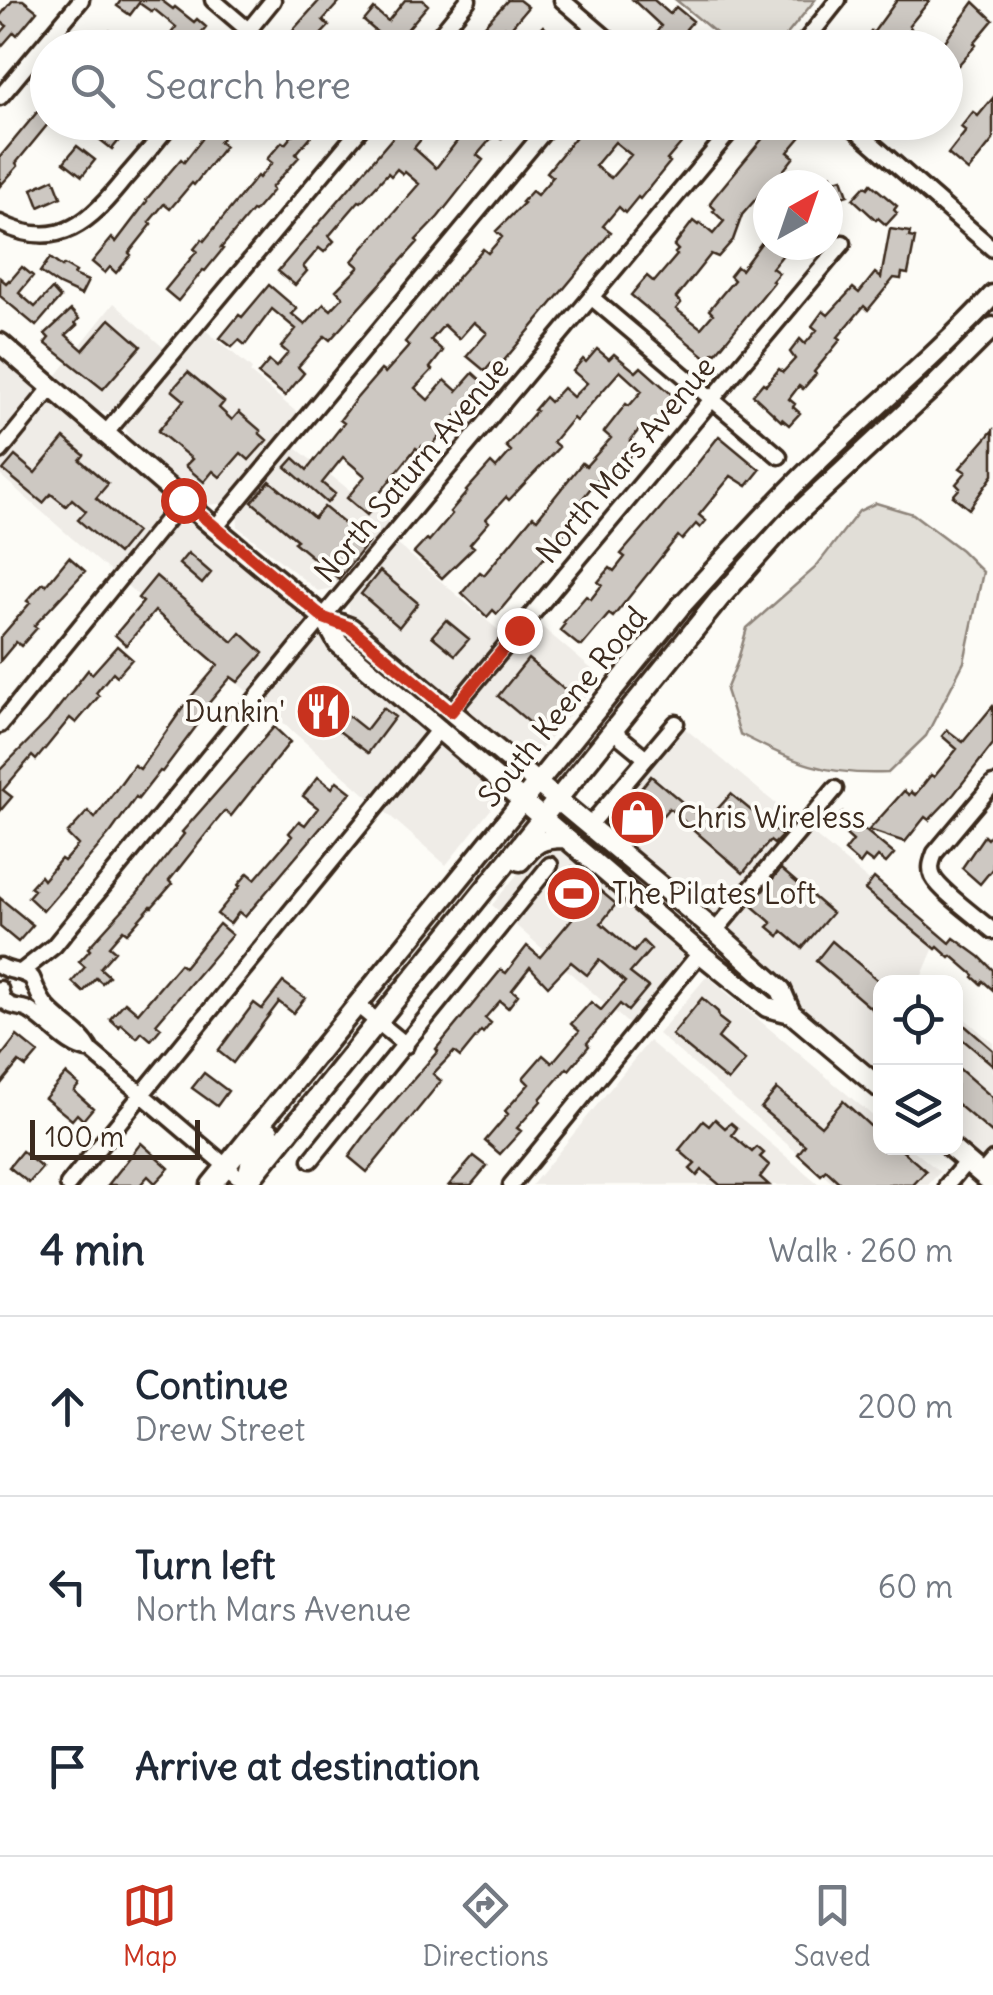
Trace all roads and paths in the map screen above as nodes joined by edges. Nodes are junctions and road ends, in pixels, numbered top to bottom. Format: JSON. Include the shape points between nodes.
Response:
{"nodes":[{"id":1,"x":80,"y":0,"type":"edge"},
{"id":2,"x":213,"y":0,"type":"edge"},
{"id":3,"x":273,"y":0,"type":"edge"},
{"id":4,"x":468,"y":0,"type":"edge"},
{"id":5,"x":562,"y":0,"type":"edge"},
{"id":6,"x":838,"y":0,"type":"edge"},
{"id":7,"x":55,"y":30,"type":"edge"},
{"id":8,"x":248,"y":30,"type":"joint"},
{"id":9,"x":444,"y":30,"type":"edge"},
{"id":10,"x":596,"y":30,"type":"edge"},
{"id":11,"x":814,"y":30,"type":"edge"},
{"id":12,"x":30,"y":61,"type":"edge"},
{"id":13,"x":0,"y":97,"type":"edge"},
{"id":14,"x":157,"y":140,"type":"edge"},
{"id":15,"x":350,"y":140,"type":"edge"},
{"id":16,"x":537,"y":140,"type":"edge"},
{"id":17,"x":723,"y":140,"type":"edge"},
{"id":18,"x":868,"y":140,"type":"edge"},
{"id":19,"x":0,"y":223,"type":"edge"},
{"id":20,"x":993,"y":249,"type":"edge"},
{"id":21,"x":829,"y":260,"type":"edge"},
{"id":22,"x":993,"y":295,"type":"edge"},
{"id":23,"x":592,"y":297,"type":"junction"},
{"id":24,"x":993,"y":327,"type":"edge"},
{"id":25,"x":0,"y":343,"type":"edge"},
{"id":26,"x":52,"y":387,"type":"junction"},
{"id":27,"x":712,"y":399,"type":"junction"},
{"id":28,"x":106,"y":433,"type":"junction"},
{"id":29,"x":0,"y":451,"type":"edge"},
{"id":30,"x":779,"y":456,"type":"dead end"},
{"id":31,"x":183,"y":500,"type":"junction"},
{"id":32,"x":215,"y":528,"type":"junction"},
{"id":33,"x":324,"y":618,"type":"junction"},
{"id":34,"x":410,"y":703,"type":"junction"},
{"id":35,"x":451,"y":712,"type":"junction"},
{"id":36,"x":676,"y":723,"type":"dead end"},
{"id":37,"x":0,"y":724,"type":"edge"},
{"id":38,"x":440,"y":728,"type":"junction"},
{"id":39,"x":612,"y":730,"type":"junction"},
{"id":40,"x":646,"y":758,"type":"junction"},
{"id":41,"x":993,"y":784,"type":"edge"},
{"id":42,"x":835,"y":789,"type":"dead end"},
{"id":43,"x":537,"y":800,"type":"junction"},
{"id":44,"x":589,"y":826,"type":"junction"},
{"id":45,"x":564,"y":838,"type":"junction"},
{"id":46,"x":550,"y":865,"type":"dead end"},
{"id":47,"x":716,"y":931,"type":"junction"},
{"id":48,"x":993,"y":931,"type":"edge"},
{"id":49,"x":54,"y":946,"type":"junction"},
{"id":50,"x":700,"y":953,"type":"junction"},
{"id":51,"x":11,"y":970,"type":"edge"},
{"id":52,"x":416,"y":976,"type":"junction"},
{"id":53,"x":35,"y":987,"type":"junction"},
{"id":54,"x":1,"y":994,"type":"edge"},
{"id":55,"x":356,"y":1004,"type":"junction"},
{"id":56,"x":20,"y":1007,"type":"junction"},
{"id":57,"x":792,"y":1014,"type":"junction"},
{"id":58,"x":2,"y":1018,"type":"edge"},
{"id":59,"x":378,"y":1022,"type":"junction"},
{"id":60,"x":334,"y":1032,"type":"junction"},
{"id":61,"x":406,"y":1045,"type":"junction"},
{"id":62,"x":91,"y":1051,"type":"junction"},
{"id":63,"x":873,"y":1082,"type":"edge"},
{"id":64,"x":142,"y":1095,"type":"junction"},
{"id":65,"x":962,"y":1155,"type":"edge"},
{"id":66,"x":311,"y":1160,"type":"dead end"},
{"id":67,"x":984,"y":1170,"type":"edge"},
{"id":68,"x":225,"y":1176,"type":"edge"},
{"id":69,"x":68,"y":1185,"type":"edge"},
{"id":70,"x":211,"y":1185,"type":"edge"},
{"id":71,"x":247,"y":1185,"type":"edge"},
{"id":72,"x":511,"y":1185,"type":"edge"},
{"id":73,"x":947,"y":1185,"type":"edge"}],
"edges":[{"from":1,"to":7,"type":"street"},
{"from":2,"to":8,"type":"street"},
{"from":3,"to":8,"type":"street"},
{"from":4,"to":9,"type":"street"},
{"from":5,"to":10,"type":"street"},
{"from":6,"to":11,"type":"street"},
{"from":12,"to":13,"type":"street"},
{"from":14,"to":19,"type":"street","via":[[106,202],[72,228],[32,234]]},
{"from":15,"to":28,"type":"street"},
{"from":16,"to":32,"type":"street"},
{"from":17,"to":23,"type":"street","name":"North Saturn Avenue"},
{"from":18,"to":20,"type":"street"},
{"from":21,"to":27,"type":"street","name":"North Mars Avenue"},
{"from":22,"to":43,"type":"main road","name":"South Keene Road","via":[[830,450],[680,607]]},
{"from":23,"to":27,"type":"street"},
{"from":23,"to":33,"type":"street","name":"North Saturn Avenue"},
{"from":24,"to":39,"type":"main road","name":"South Keene Road","via":[[786,524]]},
{"from":25,"to":26,"type":"main road"},
{"from":26,"to":28,"type":"main road"},
{"from":26,"to":29,"type":"street"},
{"from":27,"to":30,"type":"street"},
{"from":27,"to":35,"type":"street","name":"North Mars Avenue"},
{"from":28,"to":31,"type":"main road"},
{"from":31,"to":32,"type":"main road"},
{"from":31,"to":37,"type":"street"},
{"from":32,"to":33,"type":"main road"},
{"from":33,"to":34,"type":"main road","via":[[338,643]]},
{"from":33,"to":35,"type":"main road","via":[[351,628]]},
{"from":33,"to":49,"type":"street","name":"North Saturn Avenue"},
{"from":34,"to":38,"type":"main road"},
{"from":34,"to":43,"type":"main road","via":[[445,722]]},
{"from":35,"to":43,"type":"main road","via":[[515,764]]},
{"from":36,"to":40,"type":"street"},
{"from":38,"to":43,"type":"main road"},
{"from":38,"to":64,"type":"street"},
{"from":39,"to":40,"type":"street"},
{"from":39,"to":43,"type":"main road","name":"South Keene Road","via":[[572,779]]},
{"from":40,"to":44,"type":"street"},
{"from":41,"to":48,"type":"street","via":[[936,854],[931,872]]},
{"from":42,"to":47,"type":"street"},
{"from":43,"to":44,"type":"main road"},
{"from":43,"to":45,"type":"main road"},
{"from":43,"to":47,"type":"main road","via":[[672,909]]},
{"from":43,"to":52,"type":"main road","name":"South Keene Road"},
{"from":43,"to":55,"type":"main road","name":"South Keene Road"},
{"from":44,"to":47,"type":"main road"},
{"from":45,"to":50,"type":"main road"},
{"from":45,"to":52,"type":"main road","via":[[533,845]]},
{"from":46,"to":61,"type":"street"},
{"from":47,"to":57,"type":"main road","via":[[781,990]]},
{"from":49,"to":51,"type":"street","name":"North Saturn Avenue"},
{"from":49,"to":53,"type":"street","name":"North Saturn Avenue"},
{"from":50,"to":57,"type":"main road","via":[[766,1007]]},
{"from":50,"to":72,"type":"street"},
{"from":51,"to":53,"type":"street","via":[[27,974]]},
{"from":51,"to":54,"type":"street"},
{"from":52,"to":59,"type":"main road","name":"South Keene Road"},
{"from":53,"to":56,"type":"street","via":[[32,1001]]},
{"from":53,"to":62,"type":"street"},
{"from":54,"to":56,"type":"street"},
{"from":55,"to":59,"type":"street"},
{"from":55,"to":60,"type":"main road","name":"South Keene Road"},
{"from":56,"to":58,"type":"street"},
{"from":56,"to":62,"type":"street","via":[[76,1049]]},
{"from":57,"to":63,"type":"main road"},
{"from":59,"to":61,"type":"street"},
{"from":59,"to":71,"type":"main road","name":"South Keene Road"},
{"from":60,"to":68,"type":"main road","name":"South Keene Road"},
{"from":60,"to":71,"type":"main road","via":[[311,1080],[256,1148]]},
{"from":61,"to":66,"type":"street"},
{"from":62,"to":64,"type":"street"},
{"from":64,"to":68,"type":"street"},
{"from":64,"to":69,"type":"street"},
{"from":65,"to":67,"type":"main road"},
{"from":67,"to":73,"type":"street"},
{"from":68,"to":70,"type":"main road","name":"South Keene Road"},
{"from":68,"to":71,"type":"street"}]}
